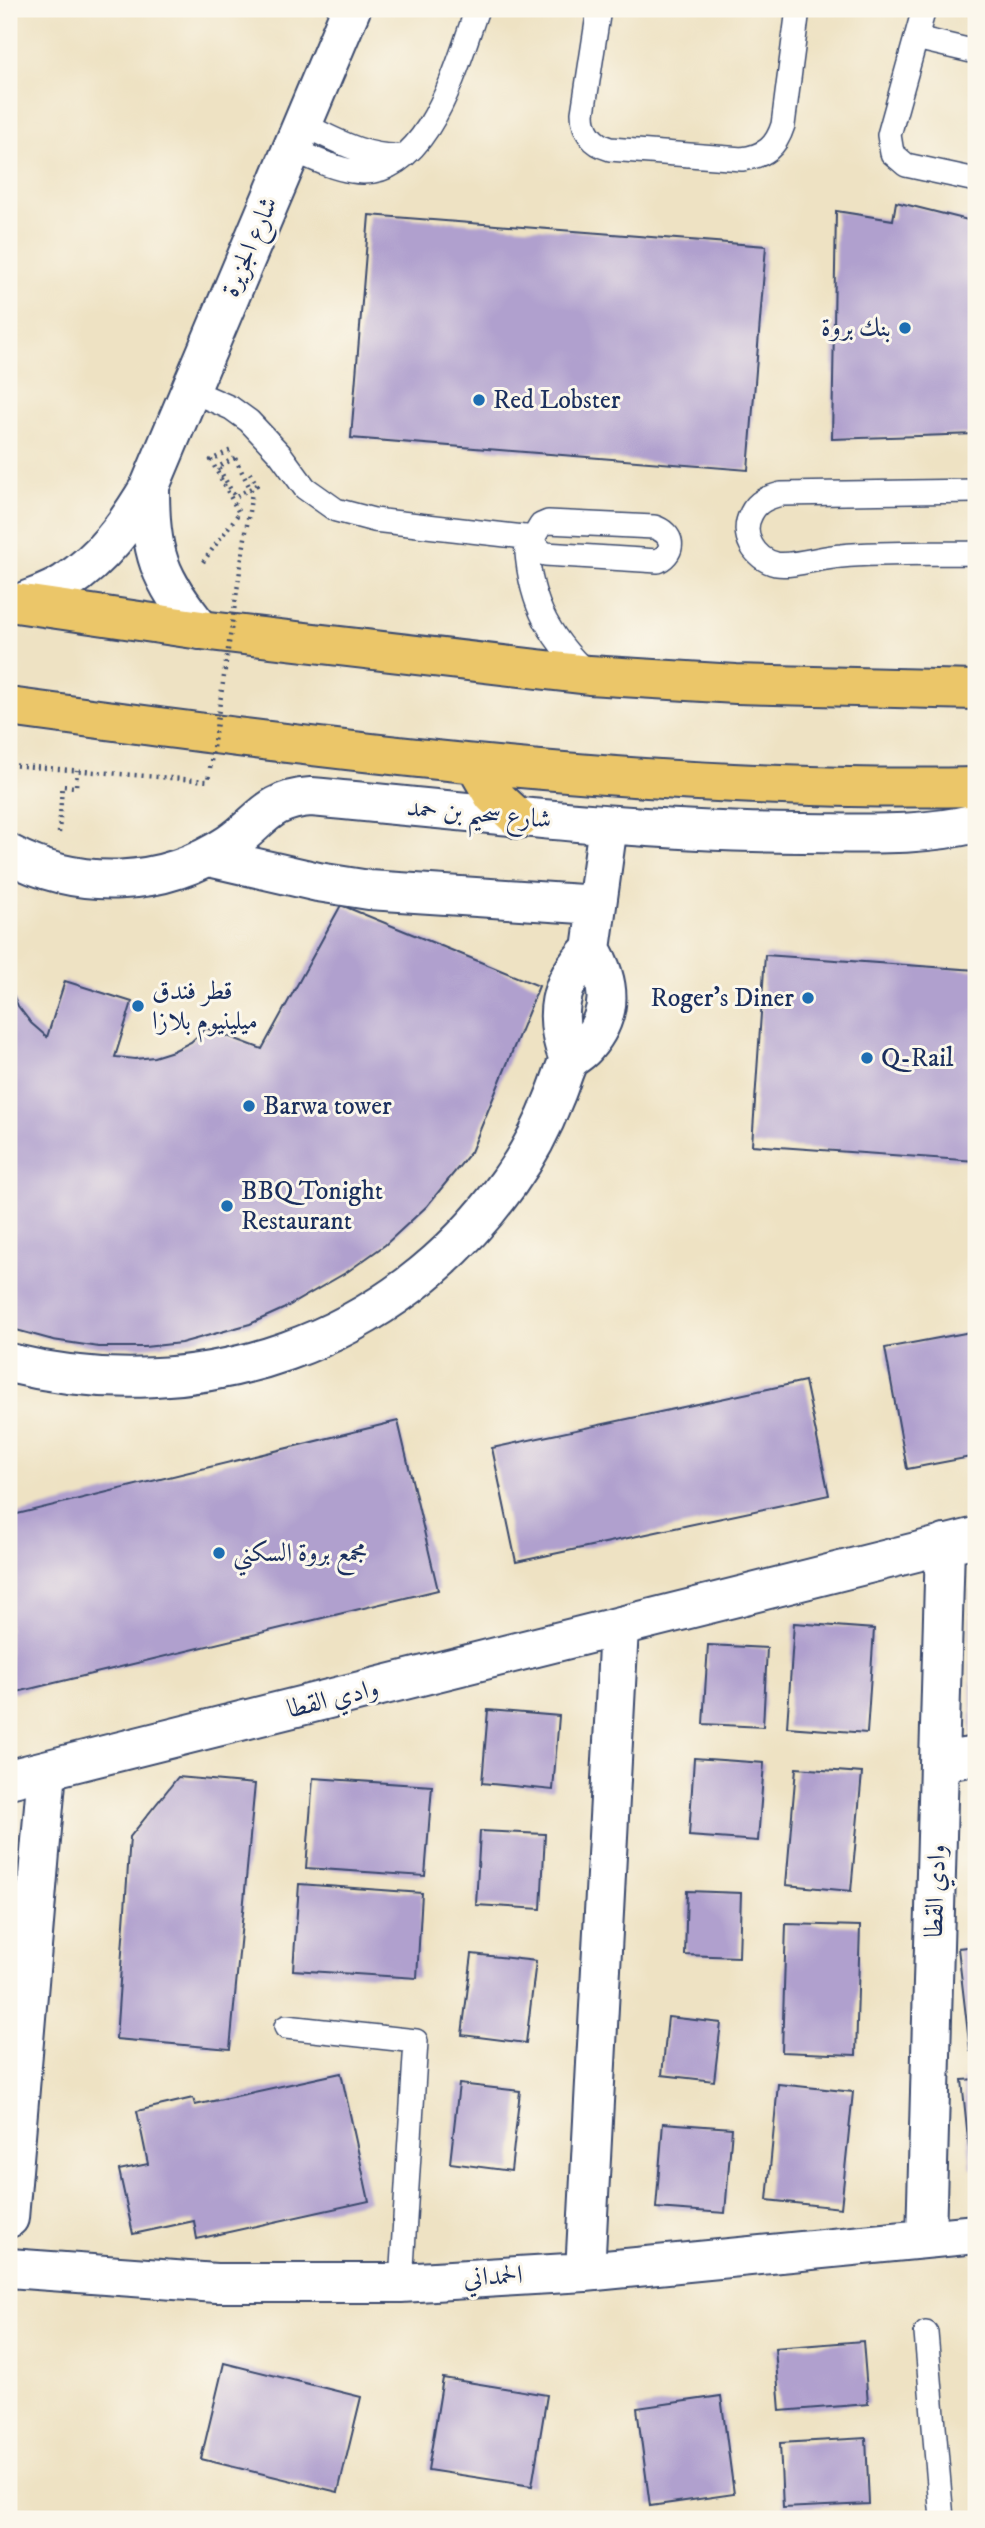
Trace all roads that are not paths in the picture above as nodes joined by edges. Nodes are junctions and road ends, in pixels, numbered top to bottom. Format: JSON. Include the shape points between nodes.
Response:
{"nodes":[{"id":1,"x":351,"y":9,"type":"edge"},
{"id":2,"x":477,"y":9,"type":"edge"},
{"id":3,"x":599,"y":9,"type":"edge"},
{"id":4,"x":798,"y":9,"type":"edge"},
{"id":5,"x":924,"y":9,"type":"edge"},
{"id":6,"x":916,"y":38,"type":"junction"},
{"id":7,"x":976,"y":52,"type":"edge"},
{"id":8,"x":296,"y":136,"type":"junction"},
{"id":9,"x":976,"y":180,"type":"edge"},
{"id":10,"x":190,"y":390,"type":"junction"},
{"id":11,"x":150,"y":486,"type":"junction"},
{"id":12,"x":976,"y":491,"type":"edge"},
{"id":13,"x":529,"y":538,"type":"junction"},
{"id":14,"x":976,"y":553,"type":"edge"},
{"id":15,"x":15,"y":602,"type":"edge"},
{"id":16,"x":201,"y":630,"type":"junction"},
{"id":17,"x":589,"y":675,"type":"junction"},
{"id":18,"x":976,"y":690,"type":"edge"},
{"id":19,"x":9,"y":707,"type":"edge"},
{"id":20,"x":475,"y":764,"type":"junction"},
{"id":21,"x":976,"y":787,"type":"edge"},
{"id":22,"x":519,"y":819,"type":"junction"},
{"id":23,"x":976,"y":823,"type":"edge"},
{"id":24,"x":608,"y":825,"type":"junction"},
{"id":25,"x":9,"y":853,"type":"edge"},
{"id":26,"x":209,"y":857,"type":"junction"},
{"id":27,"x":597,"y":905,"type":"junction"},
{"id":28,"x":9,"y":1363,"type":"edge"},
{"id":29,"x":961,"y":1540,"type":"edge"},
{"id":30,"x":618,"y":1628,"type":"junction"},
{"id":31,"x":976,"y":1756,"type":"edge"},
{"id":32,"x":939,"y":1762,"type":"junction"},
{"id":33,"x":47,"y":1770,"type":"junction"},
{"id":34,"x":9,"y":1779,"type":"edge"},
{"id":35,"x":286,"y":2026,"type":"dead end"},
{"id":36,"x":9,"y":2218,"type":"edge"},
{"id":37,"x":976,"y":2234,"type":"edge"},
{"id":38,"x":926,"y":2238,"type":"junction"},
{"id":39,"x":9,"y":2268,"type":"edge"},
{"id":40,"x":585,"y":2272,"type":"junction"},
{"id":41,"x":401,"y":2283,"type":"junction"},
{"id":42,"x":926,"y":2333,"type":"dead end"},
{"id":43,"x":942,"y":2519,"type":"edge"}],
"edges":[{"from":1,"to":8,"type":"street","name":"شارع الجزيرة"},
{"from":2,"to":8,"type":"lane","via":[[433,121],[425,135],[391,165],[352,171]]},
{"from":3,"to":4,"type":"lane","via":[[583,113],[593,141],[610,149],[742,159],[757,157],[779,138]]},
{"from":5,"to":6,"type":"lane"},
{"from":6,"to":7,"type":"lane"},
{"from":6,"to":9,"type":"lane","via":[[889,135],[892,153],[906,166]]},
{"from":8,"to":10,"type":"street","name":"شارع الجزيرة"},
{"from":10,"to":11,"type":"street","name":"شارع الجزيرة"},
{"from":10,"to":13,"type":"lane","via":[[249,421],[304,488],[337,510],[373,520]]},
{"from":11,"to":15,"type":"street","name":"شارع الجزيرة","via":[[130,521],[100,556],[63,584]]},
{"from":11,"to":16,"type":"street","name":"شارع الجزيرة","via":[[150,523],[158,566]]},
{"from":12,"to":14,"type":"lane","via":[[781,494],[757,504],[747,528],[756,553],[778,564],[841,556]]},
{"from":13,"to":13,"type":"lane","via":[[544,554],[650,561],[665,558],[671,543],[669,535],[654,527],[554,522],[541,525]]},
{"from":13,"to":17,"type":"lane","via":[[527,563],[541,614],[570,657]]},
{"from":15,"to":16,"type":"highway"},
{"from":16,"to":17,"type":"highway"},
{"from":17,"to":18,"type":"highway"},
{"from":19,"to":20,"type":"highway","name":"شارع سحيم بن حمد"},
{"from":20,"to":21,"type":"highway","name":"شارع سحيم بن حمد","via":[[783,785]]},
{"from":20,"to":22,"type":"highway","via":[[493,795]]},
{"from":22,"to":24,"type":"street","name":"شارع سحيم بن حمد"},
{"from":22,"to":26,"type":"street","name":"شارع سحيم بن حمد","via":[[295,799],[265,813]]},
{"from":23,"to":24,"type":"street","name":"شارع سحيم بن حمد","via":[[922,832],[829,833]]},
{"from":24,"to":27,"type":"street"},
{"from":25,"to":26,"type":"street","name":"شارع سحيم بن حمد","via":[[54,872],[117,880],[159,874]]},
{"from":26,"to":27,"type":"street","via":[[369,890]]},
{"from":27,"to":28,"type":"street","via":[[591,949],[572,972],[560,1001],[561,1042],[569,1060],[554,1101],[494,1201],[444,1257],[406,1288],[320,1339],[225,1369],[127,1379],[77,1376]]},
{"from":29,"to":30,"type":"street","name":"وادي القطا"},
{"from":29,"to":32,"type":"street","name":"وادي القطا"},
{"from":30,"to":33,"type":"street","name":"وادي القطا"},
{"from":30,"to":40,"type":"street"},
{"from":31,"to":32,"type":"street"},
{"from":32,"to":38,"type":"street","name":"وادي القطا"},
{"from":33,"to":34,"type":"street","name":"وادي القطا"},
{"from":33,"to":36,"type":"street"},
{"from":35,"to":41,"type":"lane","via":[[416,2041]]},
{"from":37,"to":38,"type":"street","name":"الحمداني"},
{"from":38,"to":40,"type":"street","name":"الحمداني"},
{"from":39,"to":41,"type":"street","name":"الحمداني","via":[[216,2283]]},
{"from":40,"to":41,"type":"street","name":"الحمداني"},
{"from":42,"to":43,"type":"lane"}]}
